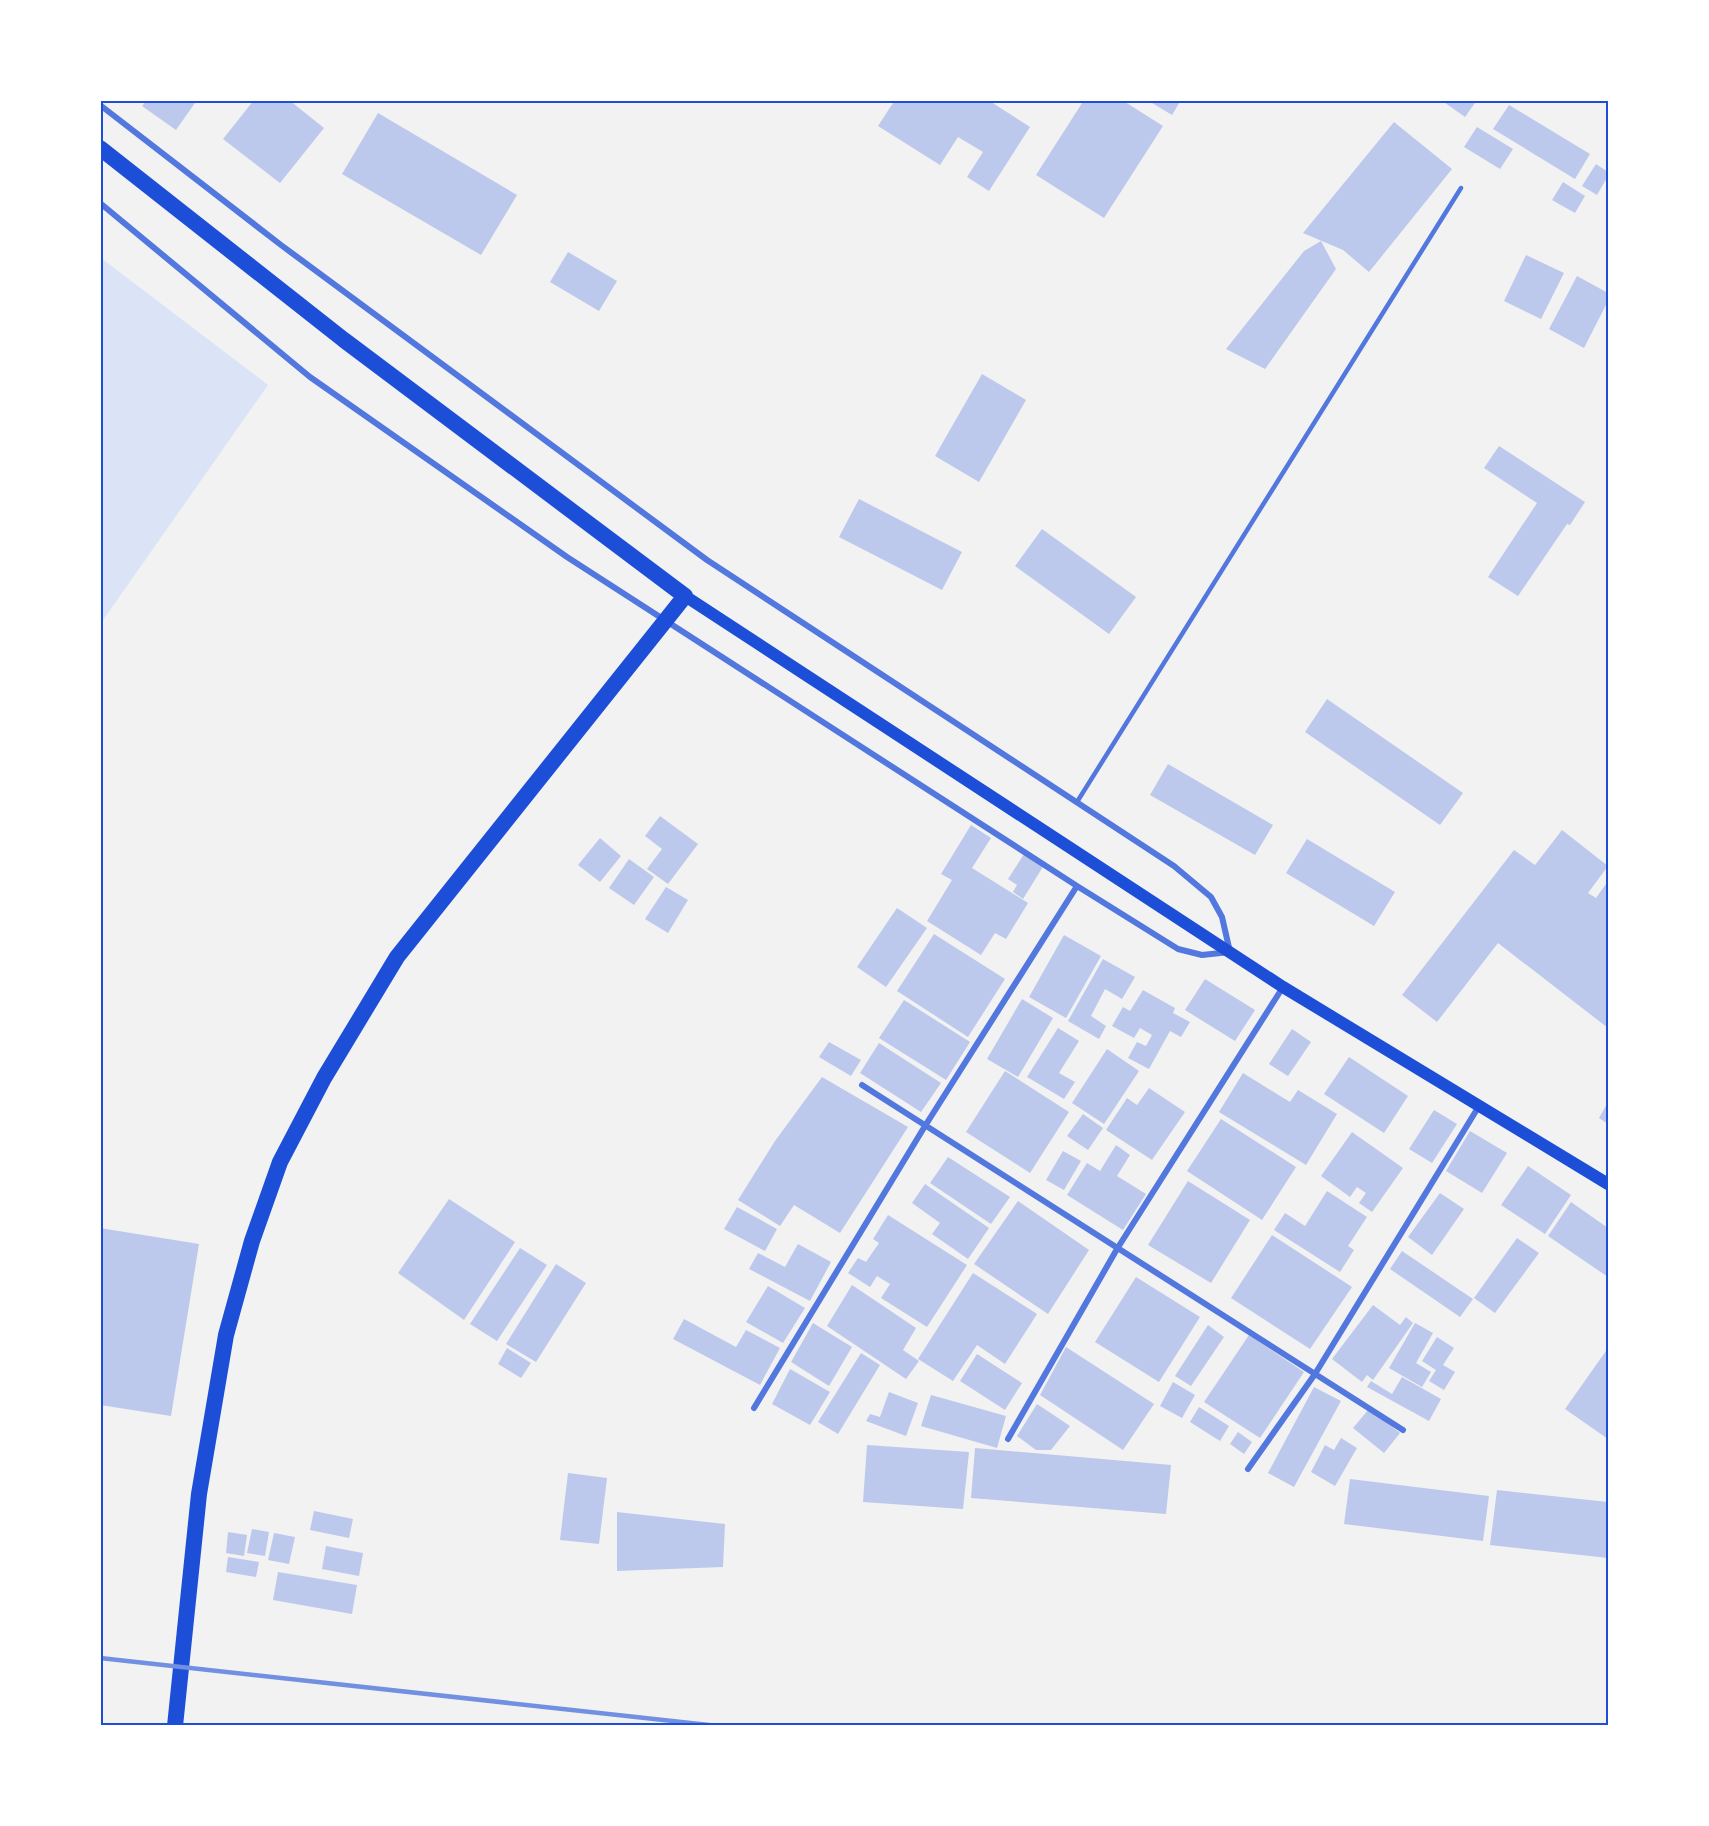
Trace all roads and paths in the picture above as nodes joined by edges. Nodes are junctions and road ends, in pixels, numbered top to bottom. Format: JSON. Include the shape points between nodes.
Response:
{"nodes":[{"id":1,"x":100,"y":105,"type":"edge"},
{"id":2,"x":100,"y":148,"type":"edge"},
{"id":3,"x":1461,"y":188,"type":"dead end"},
{"id":4,"x":100,"y":203,"type":"edge"},
{"id":5,"x":685,"y":596,"type":"junction"},
{"id":6,"x":1077,"y":802,"type":"junction"},
{"id":7,"x":1077,"y":886,"type":"junction"},
{"id":8,"x":1230,"y":952,"type":"junction"},
{"id":9,"x":1283,"y":987,"type":"junction"},
{"id":10,"x":862,"y":1085,"type":"dead end"},
{"id":11,"x":1479,"y":1106,"type":"junction"},
{"id":12,"x":925,"y":1126,"type":"junction"},
{"id":13,"x":1608,"y":1184,"type":"edge"},
{"id":14,"x":1117,"y":1249,"type":"junction"},
{"id":15,"x":1315,"y":1374,"type":"junction"},
{"id":16,"x":754,"y":1408,"type":"dead end"},
{"id":17,"x":1403,"y":1430,"type":"dead end"},
{"id":18,"x":1008,"y":1439,"type":"dead end"},
{"id":19,"x":1248,"y":1469,"type":"dead end"},
{"id":20,"x":175,"y":1725,"type":"edge"}],
"edges":[{"from":1,"to":6,"type":"street","via":[[281,245],[706,560]]},
{"from":2,"to":5,"type":"highway","via":[[344,340]]},
{"from":3,"to":6,"type":"lane"},
{"from":4,"to":7,"type":"street","via":[[319,384],[567,557]]},
{"from":5,"to":8,"type":"main road"},
{"from":5,"to":20,"type":"highway","via":[[397,957],[324,1078],[280,1162],[252,1241],[226,1335],[199,1494]]},
{"from":6,"to":8,"type":"street","via":[[1174,866],[1211,897],[1222,917]]},
{"from":7,"to":8,"type":"street","via":[[1178,949],[1202,955]]},
{"from":7,"to":12,"type":"street"},
{"from":8,"to":9,"type":"main road"},
{"from":9,"to":11,"type":"main road"},
{"from":9,"to":14,"type":"street"},
{"from":10,"to":12,"type":"street"},
{"from":11,"to":13,"type":"main road"},
{"from":11,"to":15,"type":"street"},
{"from":12,"to":14,"type":"street"},
{"from":12,"to":16,"type":"street"},
{"from":14,"to":15,"type":"street"},
{"from":14,"to":18,"type":"street"},
{"from":15,"to":17,"type":"street"},
{"from":15,"to":19,"type":"street"}]}
